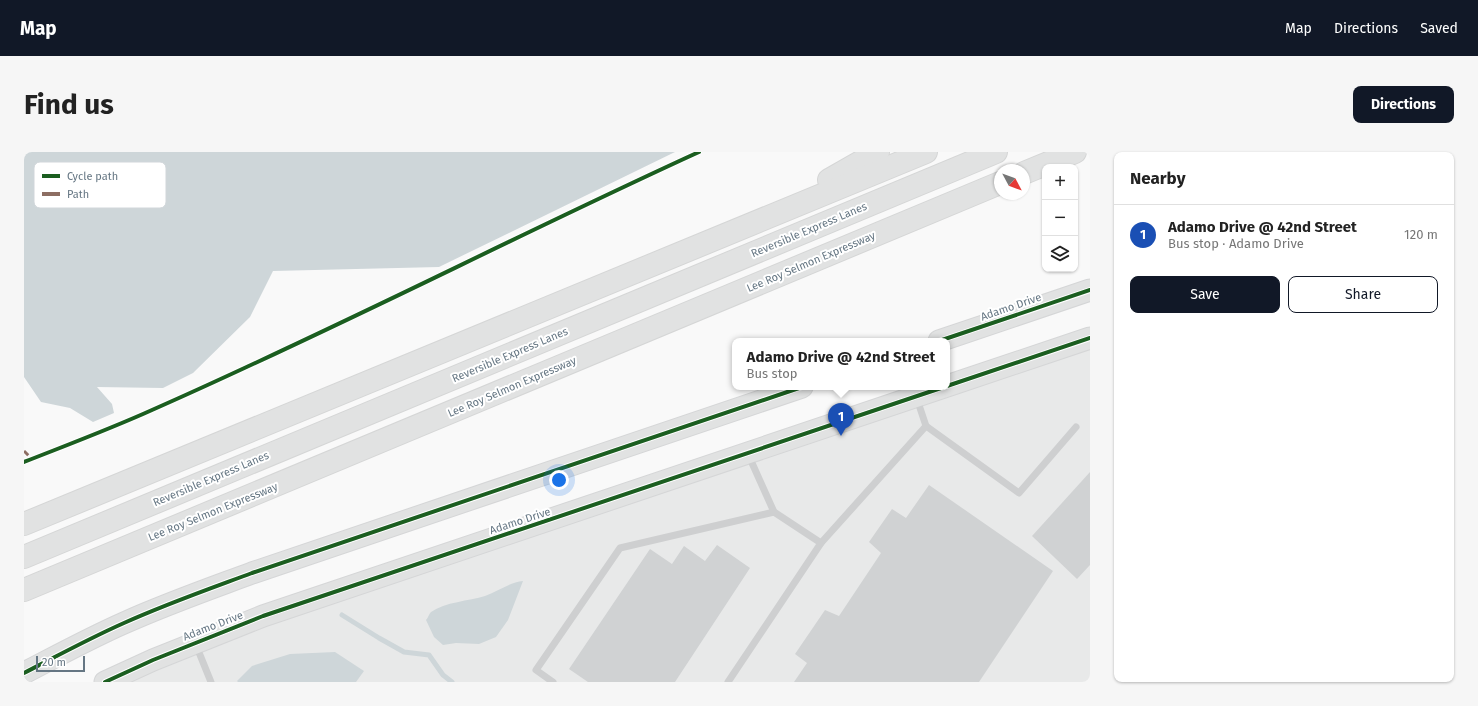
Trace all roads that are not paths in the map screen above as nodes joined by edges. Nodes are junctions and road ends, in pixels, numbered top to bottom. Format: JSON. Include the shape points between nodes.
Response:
{"nodes":[{"id":1,"x":878,"y":152,"type":"edge"},
{"id":2,"x":926,"y":152,"type":"edge"},
{"id":3,"x":996,"y":152,"type":"edge"},
{"id":4,"x":1075,"y":152,"type":"edge"},
{"id":5,"x":1030,"y":171,"type":"edge"},
{"id":6,"x":994,"y":186,"type":"edge"},
{"id":7,"x":760,"y":220,"type":"junction"},
{"id":8,"x":1090,"y":290,"type":"edge"},
{"id":9,"x":948,"y":338,"type":"edge"},
{"id":10,"x":1090,"y":338,"type":"edge"},
{"id":11,"x":950,"y":386,"type":"edge"},
{"id":12,"x":793,"y":390,"type":"edge"},
{"id":13,"x":927,"y":390,"type":"edge"},
{"id":14,"x":914,"y":392,"type":"edge"},
{"id":15,"x":926,"y":426,"type":"junction"},
{"id":16,"x":1076,"y":427,"type":"dead end"},
{"id":17,"x":748,"y":454,"type":"junction"},
{"id":18,"x":774,"y":512,"type":"junction"},
{"id":19,"x":24,"y":524,"type":"edge"},
{"id":20,"x":821,"y":543,"type":"junction"},
{"id":21,"x":24,"y":557,"type":"edge"},
{"id":22,"x":24,"y":590,"type":"edge"},
{"id":23,"x":195,"y":642,"type":"junction"},
{"id":24,"x":24,"y":673,"type":"edge"},
{"id":25,"x":105,"y":682,"type":"edge"},
{"id":26,"x":212,"y":682,"type":"edge"},
{"id":27,"x":553,"y":682,"type":"edge"},
{"id":28,"x":728,"y":682,"type":"edge"}],
"edges":[{"from":1,"to":7,"type":"highway"},
{"from":2,"to":7,"type":"highway"},
{"from":3,"to":21,"type":"highway","name":"Reversible Express Lanes"},
{"from":4,"to":5,"type":"highway"},
{"from":6,"to":22,"type":"highway","name":"Lee Roy Selmon Expressway"},
{"from":7,"to":19,"type":"highway"},
{"from":8,"to":9,"type":"main road","name":"Adamo Drive"},
{"from":10,"to":11,"type":"main road","name":"Adamo Drive"},
{"from":12,"to":24,"type":"main road","via":[[244,575],[124,623]]},
{"from":13,"to":14,"type":"main road","name":"Adamo Drive"},
{"from":14,"to":15,"type":"lane"},
{"from":14,"to":17,"type":"main road","name":"Adamo Drive"},
{"from":15,"to":16,"type":"lane","via":[[1019,493]]},
{"from":15,"to":20,"type":"lane"},
{"from":17,"to":18,"type":"lane"},
{"from":17,"to":23,"type":"main road","name":"Adamo Drive","via":[[263,616]]},
{"from":18,"to":20,"type":"lane"},
{"from":18,"to":27,"type":"lane","via":[[620,548],[536,670]]},
{"from":20,"to":28,"type":"lane"},
{"from":23,"to":25,"type":"main road","name":"Adamo Drive"},
{"from":23,"to":26,"type":"lane"}]}
